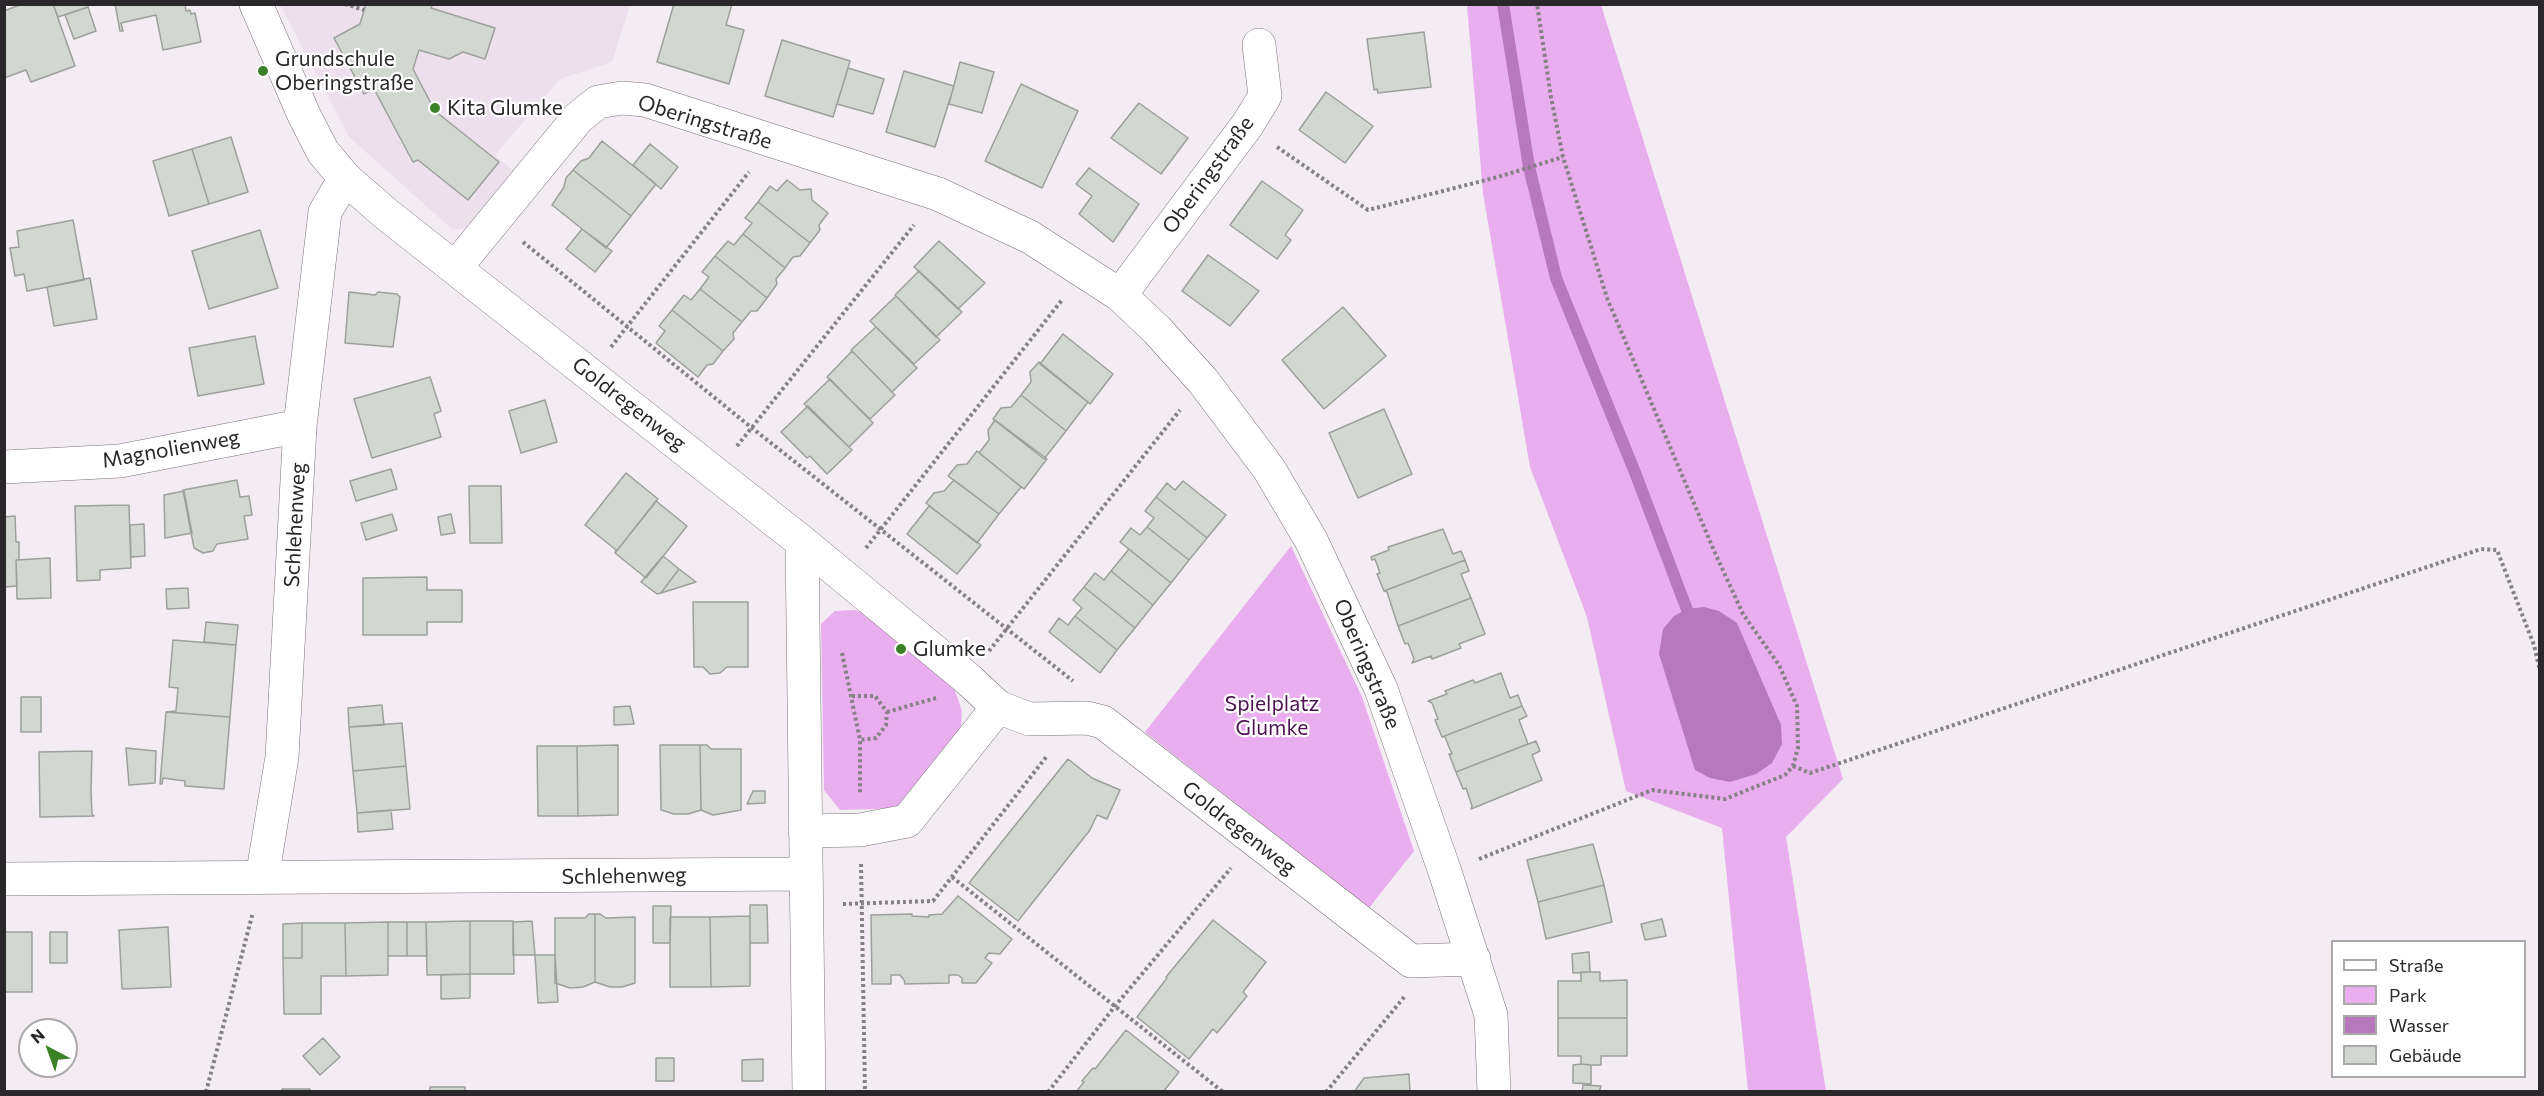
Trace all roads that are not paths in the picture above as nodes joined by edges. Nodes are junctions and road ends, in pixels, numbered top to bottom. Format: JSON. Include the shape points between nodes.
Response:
{"nodes":[{"id":1,"x":256,"y":4,"type":"edge"},
{"id":2,"x":1259,"y":45,"type":"dead end"},
{"id":3,"x":345,"y":178,"type":"junction"},
{"id":4,"x":455,"y":268,"type":"junction"},
{"id":5,"x":1120,"y":295,"type":"junction"},
{"id":6,"x":300,"y":426,"type":"junction"},
{"id":7,"x":4,"y":467,"type":"edge"},
{"id":8,"x":802,"y":542,"type":"junction"},
{"id":9,"x":998,"y":707,"type":"junction"},
{"id":10,"x":805,"y":831,"type":"junction"},
{"id":11,"x":262,"y":878,"type":"junction"},
{"id":12,"x":4,"y":879,"type":"edge"},
{"id":13,"x":806,"y":890,"type":"junction"},
{"id":14,"x":1474,"y":959,"type":"junction"},
{"id":15,"x":809,"y":1092,"type":"edge"},
{"id":16,"x":1494,"y":1092,"type":"edge"}],
"edges":[{"from":1,"to":3,"type":"street","via":[[304,115],[323,152]]},
{"from":2,"to":5,"type":"street","name":"Oberingstraße","via":[[1265,96]]},
{"from":3,"to":4,"type":"street"},
{"from":3,"to":6,"type":"street","name":"Schlehenweg","via":[[325,212]]},
{"from":4,"to":5,"type":"street","name":"Oberingstraße","via":[[578,118],[598,102],[622,98],[645,100],[938,194],[1030,237]]},
{"from":4,"to":8,"type":"street","name":"Goldregenweg"},
{"from":5,"to":14,"type":"street","name":"Oberingstraße","via":[[1203,381],[1269,469],[1311,540],[1381,689]]},
{"from":6,"to":7,"type":"street","name":"Magnolienweg","via":[[120,461]]},
{"from":6,"to":11,"type":"street","name":"Schlehenweg","via":[[282,757]]},
{"from":8,"to":9,"type":"street","name":"Goldregenweg"},
{"from":8,"to":10,"type":"street"},
{"from":9,"to":10,"type":"street","via":[[907,821],[860,830]]},
{"from":9,"to":14,"type":"street","name":"Goldregenweg","via":[[1029,719],[1089,721],[1254,840],[1411,961]]},
{"from":10,"to":13,"type":"street"},
{"from":11,"to":12,"type":"street","name":"Schlehenweg"},
{"from":11,"to":13,"type":"street","name":"Schlehenweg"},
{"from":13,"to":15,"type":"street"},
{"from":14,"to":16,"type":"street","name":"Oberingstraße","via":[[1491,1015]]}]}
